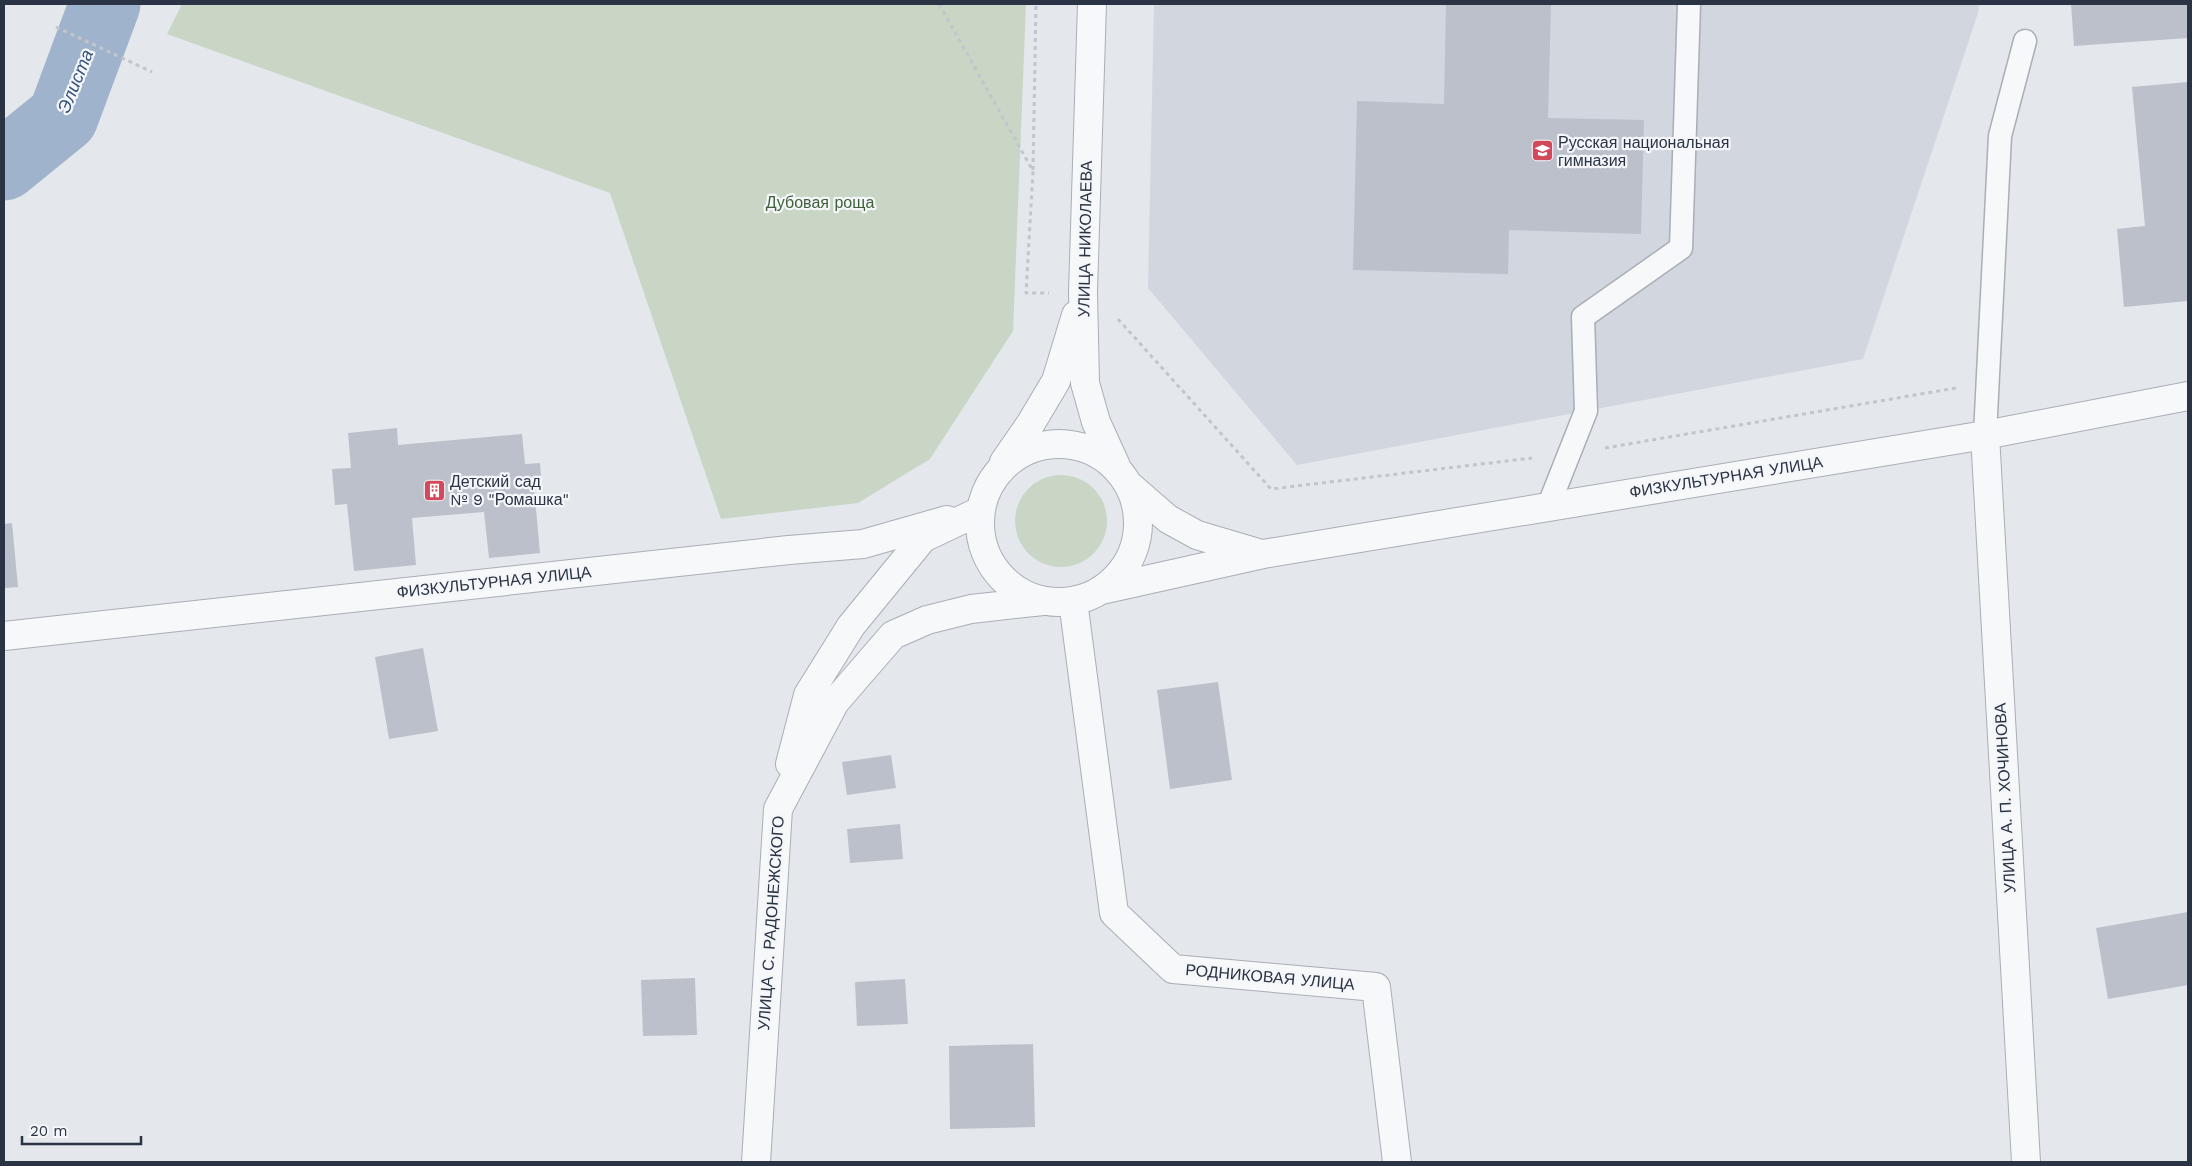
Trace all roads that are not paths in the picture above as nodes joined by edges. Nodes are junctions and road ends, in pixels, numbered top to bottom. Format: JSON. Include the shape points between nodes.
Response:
{"nodes":[{"id":1,"x":1092,"y":4,"type":"edge"},
{"id":2,"x":1689,"y":4,"type":"edge"},
{"id":3,"x":2025,"y":41,"type":"dead end"},
{"id":4,"x":1082,"y":292,"type":"junction"},
{"id":5,"x":2188,"y":396,"type":"edge"},
{"id":6,"x":1985,"y":434,"type":"junction"},
{"id":7,"x":998,"y":471,"type":"junction"},
{"id":8,"x":1124,"y":478,"type":"junction"},
{"id":9,"x":1548,"y":507,"type":"junction"},
{"id":10,"x":980,"y":511,"type":"junction"},
{"id":11,"x":1263,"y":554,"type":"junction"},
{"id":12,"x":1101,"y":590,"type":"junction"},
{"id":13,"x":1043,"y":601,"type":"junction"},
{"id":14,"x":1073,"y":601,"type":"junction"},
{"id":15,"x":4,"y":636,"type":"edge"},
{"id":16,"x":778,"y":809,"type":"junction"},
{"id":17,"x":756,"y":1162,"type":"edge"},
{"id":18,"x":1397,"y":1162,"type":"edge"},
{"id":19,"x":2026,"y":1162,"type":"edge"}],
"edges":[{"from":1,"to":4,"type":"street","name":"УЛИЦА НИКОЛАЕВА"},
{"from":2,"to":9,"type":"lane","via":[[1681,248],[1582,317],[1586,412]]},
{"from":3,"to":6,"type":"lane","via":[[2000,136]]},
{"from":4,"to":7,"type":"street","via":[[1056,381]]},
{"from":4,"to":8,"type":"street","name":"УЛИЦА НИКОЛАЕВА","via":[[1085,383],[1096,422]]},
{"from":5,"to":6,"type":"street","name":"ФИЗКУЛЬТУРНАЯ УЛИЦА"},
{"from":6,"to":9,"type":"street","name":"ФИЗКУЛЬТУРНАЯ УЛИЦА"},
{"from":6,"to":19,"type":"street","name":"УЛИЦА А. П. ХОЧИНОВА"},
{"from":7,"to":8,"type":"street","name":"ФИЗКУЛЬТУРНАЯ УЛИЦА","via":[[1018,454],[1044,444],[1070,444],[1096,452]]},
{"from":7,"to":10,"type":"street","name":"ФИЗКУЛЬТУРНАЯ УЛИЦА","via":[[986,490]]},
{"from":8,"to":11,"type":"street","name":"ФИЗКУЛЬТУРНАЯ УЛИЦА","via":[[1168,519],[1197,535]]},
{"from":8,"to":12,"type":"street","name":"ФИЗКУЛЬТУРНАЯ УЛИЦА","via":[[1138,509],[1138,533],[1132,556],[1124,569]]},
{"from":9,"to":11,"type":"street","name":"ФИЗКУЛЬТУРНАЯ УЛИЦА"},
{"from":10,"to":13,"type":"street","name":"ФИЗКУЛЬТУРНАЯ УЛИЦА","via":[[980,535],[988,558],[1001,578],[1020,593]]},
{"from":10,"to":15,"type":"street","name":"ФИЗКУЛЬТУРНАЯ УЛИЦА","via":[[863,544]]},
{"from":10,"to":16,"type":"street","via":[[922,538],[851,626],[808,695]]},
{"from":11,"to":12,"type":"street","name":"ФИЗКУЛЬТУРНАЯ УЛИЦА"},
{"from":12,"to":14,"type":"street","name":"ФИЗКУЛЬТУРНАЯ УЛИЦА","via":[[1088,598]]},
{"from":13,"to":14,"type":"street","name":"ФИЗКУЛЬТУРНАЯ УЛИЦА"},
{"from":13,"to":16,"type":"street","name":"УЛИЦА С. РАДОНЕЖСКОГО","via":[[971,609],[927,620],[893,635],[835,702]]},
{"from":14,"to":18,"type":"street","name":"РОДНИКОВАЯ УЛИЦА","via":[[1114,913],[1173,969],[1376,987]]},
{"from":16,"to":17,"type":"street","name":"УЛИЦА С. РАДОНЕЖСКОГО"}]}
